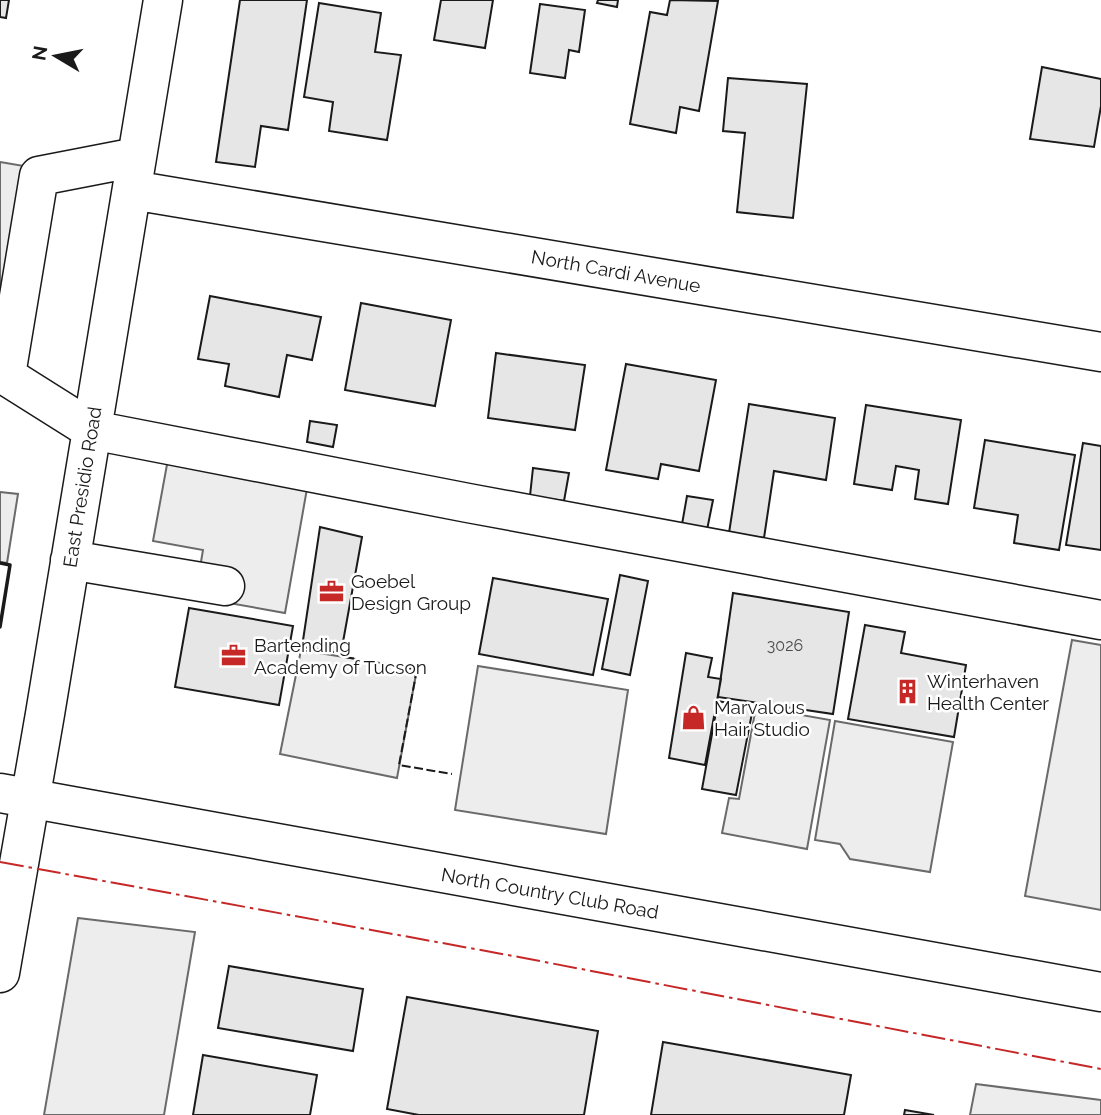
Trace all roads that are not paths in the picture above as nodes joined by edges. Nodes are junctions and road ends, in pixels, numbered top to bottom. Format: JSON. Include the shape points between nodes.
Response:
{"nodes":[{"id":1,"x":163,"y":0,"type":"edge"},
{"id":2,"x":134,"y":173,"type":"junction"},
{"id":3,"x":1101,"y":352,"type":"edge"},
{"id":4,"x":3,"y":373,"type":"edge"},
{"id":5,"x":92,"y":430,"type":"junction"},
{"id":6,"x":70,"y":560,"type":"junction"},
{"id":7,"x":225,"y":586,"type":"dead end"},
{"id":8,"x":1101,"y":620,"type":"edge"},
{"id":9,"x":15,"y":796,"type":"edge"},
{"id":10,"x":0,"y":973,"type":"edge"},
{"id":11,"x":1101,"y":992,"type":"edge"}],
"edges":[{"from":1,"to":2,"type":"street","name":"East Presidio Road"},
{"from":2,"to":3,"type":"street","name":"North Cardi Avenue"},
{"from":2,"to":4,"type":"street","via":[[39,176]]},
{"from":2,"to":5,"type":"street","name":"East Presidio Road"},
{"from":4,"to":5,"type":"street"},
{"from":5,"to":6,"type":"street","name":"East Presidio Road"},
{"from":5,"to":8,"type":"street"},
{"from":6,"to":7,"type":"street"},
{"from":6,"to":9,"type":"street","name":"East Presidio Road"},
{"from":9,"to":10,"type":"street","name":"East Presidio Road"},
{"from":9,"to":11,"type":"street","name":"North Country Club Road"}]}
